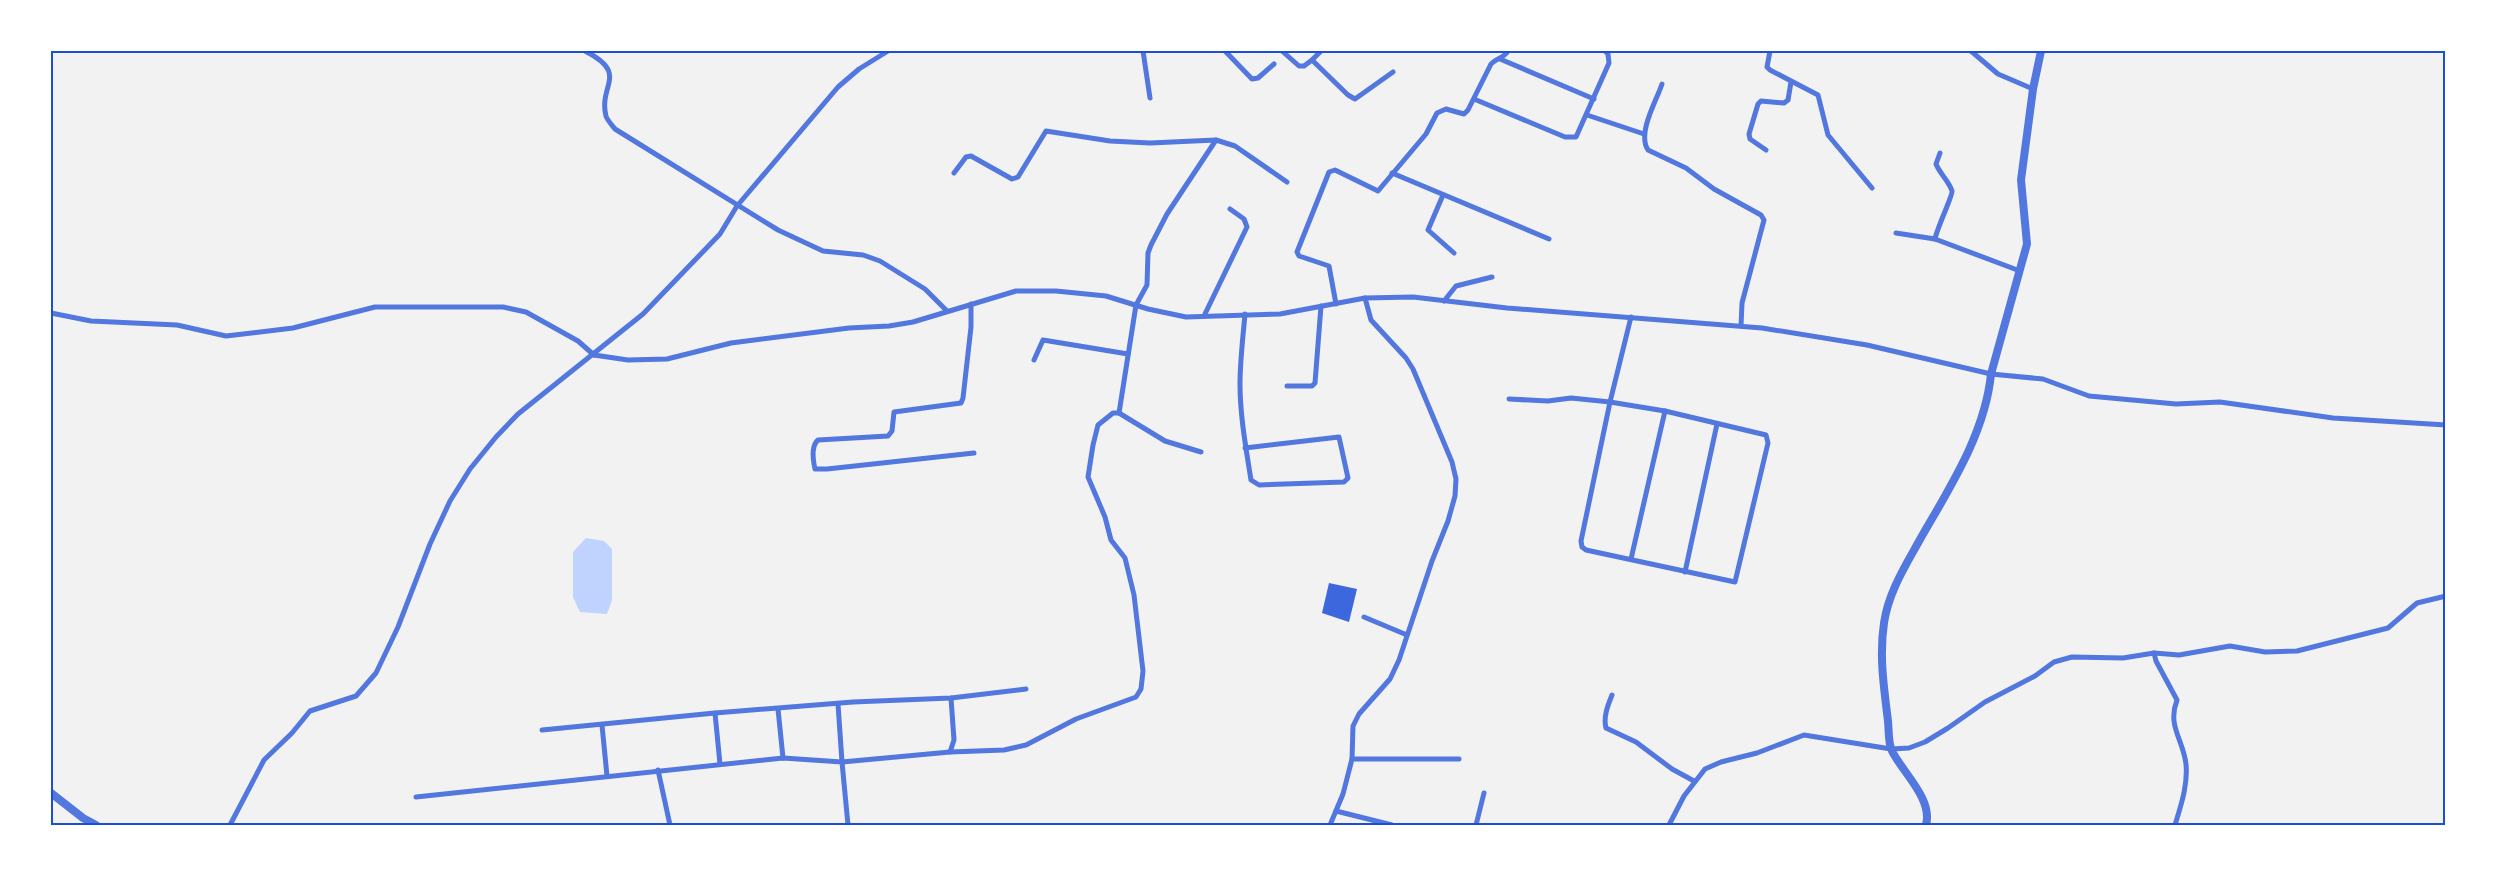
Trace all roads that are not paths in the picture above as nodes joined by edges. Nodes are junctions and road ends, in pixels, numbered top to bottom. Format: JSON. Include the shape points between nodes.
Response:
{"nodes":[{"id":1,"x":585,"y":51,"type":"edge"},
{"id":2,"x":888,"y":51,"type":"edge"},
{"id":3,"x":1143,"y":51,"type":"edge"},
{"id":4,"x":1225,"y":51,"type":"edge"},
{"id":5,"x":1282,"y":51,"type":"edge"},
{"id":6,"x":1321,"y":51,"type":"edge"},
{"id":7,"x":1508,"y":51,"type":"edge"},
{"id":8,"x":1605,"y":51,"type":"edge"},
{"id":9,"x":1770,"y":51,"type":"edge"},
{"id":10,"x":1970,"y":51,"type":"edge"},
{"id":11,"x":2041,"y":51,"type":"edge"},
{"id":12,"x":1500,"y":59,"type":"junction"},
{"id":13,"x":1312,"y":60,"type":"junction"},
{"id":14,"x":1274,"y":64,"type":"dead end"},
{"id":15,"x":1393,"y":72,"type":"dead end"},
{"id":16,"x":1791,"y":82,"type":"junction"},
{"id":17,"x":1662,"y":84,"type":"dead end"},
{"id":18,"x":2033,"y":89,"type":"junction"},
{"id":19,"x":1150,"y":98,"type":"dead end"},
{"id":20,"x":1474,"y":98,"type":"junction"},
{"id":21,"x":1594,"y":99,"type":"junction"},
{"id":22,"x":1587,"y":115,"type":"junction"},
{"id":23,"x":1644,"y":134,"type":"junction"},
{"id":24,"x":1216,"y":140,"type":"junction"},
{"id":25,"x":1766,"y":150,"type":"dead end"},
{"id":26,"x":1940,"y":153,"type":"dead end"},
{"id":27,"x":1392,"y":173,"type":"junction"},
{"id":28,"x":954,"y":174,"type":"dead end"},
{"id":29,"x":1287,"y":182,"type":"dead end"},
{"id":30,"x":1872,"y":188,"type":"dead end"},
{"id":31,"x":1444,"y":195,"type":"junction"},
{"id":32,"x":737,"y":206,"type":"junction"},
{"id":33,"x":1230,"y":209,"type":"dead end"},
{"id":34,"x":1896,"y":233,"type":"dead end"},
{"id":35,"x":1549,"y":239,"type":"dead end"},
{"id":36,"x":1935,"y":239,"type":"junction"},
{"id":37,"x":1454,"y":253,"type":"dead end"},
{"id":38,"x":2020,"y":271,"type":"junction"},
{"id":39,"x":1492,"y":277,"type":"dead end"},
{"id":40,"x":1365,"y":298,"type":"junction"},
{"id":41,"x":1444,"y":301,"type":"junction"},
{"id":42,"x":971,"y":304,"type":"junction"},
{"id":43,"x":1336,"y":304,"type":"junction"},
{"id":44,"x":1136,"y":305,"type":"junction"},
{"id":45,"x":1321,"y":306,"type":"junction"},
{"id":46,"x":947,"y":311,"type":"junction"},
{"id":47,"x":51,"y":314,"type":"edge"},
{"id":48,"x":1245,"y":314,"type":"junction"},
{"id":49,"x":1204,"y":316,"type":"junction"},
{"id":50,"x":1632,"y":317,"type":"junction"},
{"id":51,"x":1741,"y":326,"type":"junction"},
{"id":52,"x":1128,"y":354,"type":"junction"},
{"id":53,"x":594,"y":355,"type":"junction"},
{"id":54,"x":1034,"y":360,"type":"dead end"},
{"id":55,"x":1991,"y":374,"type":"junction"},
{"id":56,"x":1287,"y":386,"type":"dead end"},
{"id":57,"x":1509,"y":399,"type":"dead end"},
{"id":58,"x":1610,"y":402,"type":"junction"},
{"id":59,"x":1665,"y":411,"type":"junction"},
{"id":60,"x":1119,"y":414,"type":"junction"},
{"id":61,"x":1717,"y":424,"type":"junction"},
{"id":62,"x":2446,"y":425,"type":"edge"},
{"id":63,"x":1246,"y":448,"type":"junction"},
{"id":64,"x":1201,"y":452,"type":"dead end"},
{"id":65,"x":974,"y":454,"type":"dead end"},
{"id":66,"x":1631,"y":559,"type":"junction"},
{"id":67,"x":1685,"y":572,"type":"junction"},
{"id":68,"x":2446,"y":596,"type":"edge"},
{"id":69,"x":1364,"y":617,"type":"dead end"},
{"id":70,"x":1407,"y":635,"type":"junction"},
{"id":71,"x":2154,"y":653,"type":"junction"},
{"id":72,"x":1026,"y":689,"type":"dead end"},
{"id":73,"x":1612,"y":695,"type":"dead end"},
{"id":74,"x":951,"y":698,"type":"junction"},
{"id":75,"x":838,"y":704,"type":"junction"},
{"id":76,"x":778,"y":709,"type":"junction"},
{"id":77,"x":715,"y":713,"type":"junction"},
{"id":78,"x":602,"y":725,"type":"junction"},
{"id":79,"x":542,"y":730,"type":"dead end"},
{"id":80,"x":1891,"y":749,"type":"junction"},
{"id":81,"x":950,"y":752,"type":"junction"},
{"id":82,"x":783,"y":758,"type":"junction"},
{"id":83,"x":1352,"y":759,"type":"junction"},
{"id":84,"x":1459,"y":759,"type":"dead end"},
{"id":85,"x":842,"y":762,"type":"junction"},
{"id":86,"x":720,"y":764,"type":"junction"},
{"id":87,"x":658,"y":770,"type":"junction"},
{"id":88,"x":607,"y":776,"type":"junction"},
{"id":89,"x":1694,"y":781,"type":"junction"},
{"id":90,"x":1484,"y":792,"type":"dead end"},
{"id":91,"x":51,"y":793,"type":"edge"},
{"id":92,"x":416,"y":797,"type":"dead end"},
{"id":93,"x":1336,"y":811,"type":"junction"},
{"id":94,"x":96,"y":825,"type":"edge"},
{"id":95,"x":230,"y":825,"type":"edge"},
{"id":96,"x":670,"y":825,"type":"edge"},
{"id":97,"x":848,"y":825,"type":"edge"},
{"id":98,"x":1330,"y":825,"type":"edge"},
{"id":99,"x":1392,"y":825,"type":"edge"},
{"id":100,"x":1476,"y":825,"type":"edge"},
{"id":101,"x":1669,"y":825,"type":"edge"},
{"id":102,"x":1926,"y":825,"type":"edge"},
{"id":103,"x":2174,"y":825,"type":"edge"}],
"edges":[{"from":1,"to":32,"type":"street","via":[[609,69],[611,78],[606,118],[615,129]]},
{"from":2,"to":32,"type":"street","via":[[838,87]]},
{"from":3,"to":19,"type":"street"},
{"from":4,"to":14,"type":"street","via":[[1252,79],[1258,78]]},
{"from":5,"to":13,"type":"street","via":[[1299,66]]},
{"from":6,"to":13,"type":"street"},
{"from":7,"to":12,"type":"street"},
{"from":8,"to":21,"type":"street","via":[[1609,63]]},
{"from":9,"to":16,"type":"street","via":[[1767,66]]},
{"from":10,"to":18,"type":"street","via":[[1998,74]]},
{"from":11,"to":18,"type":"street"},
{"from":12,"to":20,"type":"street","via":[[1491,64]]},
{"from":12,"to":21,"type":"street"},
{"from":13,"to":15,"type":"street","via":[[1355,99]]},
{"from":16,"to":25,"type":"street","via":[[1788,100],[1784,103],[1766,101],[1758,104],[1749,134],[1750,139]]},
{"from":16,"to":30,"type":"street","via":[[1818,95],[1828,135]]},
{"from":17,"to":23,"type":"street"},
{"from":18,"to":38,"type":"street","via":[[2021,180],[2027,244]]},
{"from":20,"to":22,"type":"street","via":[[1572,138],[1580,132]]},
{"from":20,"to":27,"type":"street","via":[[1464,114],[1446,109],[1437,113],[1426,134]]},
{"from":21,"to":22,"type":"street"},
{"from":22,"to":23,"type":"street"},
{"from":23,"to":51,"type":"street","via":[[1644,145],[1648,150],[1686,168],[1764,220],[1742,303]]},
{"from":24,"to":28,"type":"street","via":[[1120,142],[1046,131],[1018,178],[1012,179],[971,156],[966,157]]},
{"from":24,"to":29,"type":"street","via":[[1235,146]]},
{"from":24,"to":44,"type":"street","via":[[1167,214],[1151,245],[1147,285]]},
{"from":26,"to":36,"type":"street","via":[[1936,164],[1953,196],[1938,225]]},
{"from":27,"to":31,"type":"street"},
{"from":27,"to":43,"type":"street","via":[[1378,191],[1334,170],[1329,172],[1297,252],[1299,256],[1329,266]]},
{"from":31,"to":35,"type":"street"},
{"from":31,"to":37,"type":"street","via":[[1428,230]]},
{"from":32,"to":46,"type":"street","via":[[823,251],[863,255],[880,261],[925,289]]},
{"from":32,"to":53,"type":"street","via":[[720,234],[643,314]]},
{"from":33,"to":49,"type":"street","via":[[1248,223]]},
{"from":34,"to":36,"type":"street"},
{"from":36,"to":38,"type":"street"},
{"from":38,"to":55,"type":"street"},
{"from":39,"to":41,"type":"street","via":[[1456,286]]},
{"from":40,"to":41,"type":"street","via":[[1413,297]]},
{"from":40,"to":43,"type":"street"},
{"from":40,"to":70,"type":"street","via":[[1371,320],[1413,369],[1445,442],[1456,479],[1448,521]]},
{"from":41,"to":50,"type":"street"},
{"from":42,"to":44,"type":"street","via":[[1016,291],[1056,291],[1106,296]]},
{"from":42,"to":46,"type":"street"},
{"from":42,"to":65,"type":"street","via":[[972,327],[961,403],[894,412],[892,431],[888,436],[818,440],[814,446],[814,465],[819,469]]},
{"from":43,"to":45,"type":"street"},
{"from":44,"to":49,"type":"street","via":[[1164,313]]},
{"from":44,"to":52,"type":"street"},
{"from":45,"to":48,"type":"street","via":[[1280,314]]},
{"from":45,"to":56,"type":"street","via":[[1315,383],[1312,386]]},
{"from":46,"to":53,"type":"street","via":[[913,322],[731,343],[667,359],[628,360]]},
{"from":47,"to":53,"type":"street","via":[[91,321],[177,325],[226,336],[293,328],[375,307],[503,307],[526,312],[578,341]]},
{"from":48,"to":49,"type":"street"},
{"from":48,"to":63,"type":"street","via":[[1240,384]]},
{"from":50,"to":51,"type":"street"},
{"from":50,"to":58,"type":"street"},
{"from":51,"to":55,"type":"street","via":[[1867,345]]},
{"from":52,"to":54,"type":"street","via":[[1043,340]]},
{"from":52,"to":60,"type":"street"},
{"from":53,"to":95,"type":"street","via":[[518,414],[470,469],[430,544],[398,627],[376,673],[356,696],[310,711],[264,760]]},
{"from":55,"to":62,"type":"street","via":[[2043,379],[2089,396],[2176,404],[2220,402],[2333,418]]},
{"from":55,"to":80,"type":"street","via":[[1982,421],[1899,576],[1884,620],[1881,668]]},
{"from":57,"to":58,"type":"street","via":[[1548,401],[1572,398]]},
{"from":58,"to":59,"type":"street"},
{"from":58,"to":66,"type":"street","via":[[1581,541],[1586,550]]},
{"from":59,"to":61,"type":"street"},
{"from":59,"to":66,"type":"street"},
{"from":60,"to":64,"type":"street","via":[[1166,442]]},
{"from":60,"to":81,"type":"street","via":[[1113,413],[1098,425],[1088,477],[1105,516],[1111,540],[1125,558],[1139,628],[1143,671],[1141,689],[1136,697],[1076,719],[1026,745],[1004,750]]},
{"from":61,"to":67,"type":"street"},
{"from":61,"to":67,"type":"street","via":[[1766,435],[1768,443],[1735,582]]},
{"from":63,"to":63,"type":"street","via":[[1251,480],[1259,485],[1344,482],[1348,478],[1339,437]]},
{"from":66,"to":67,"type":"street"},
{"from":68,"to":71,"type":"street","via":[[2417,604],[2388,628],[2297,651],[2265,652],[2230,646],[2179,655]]},
{"from":69,"to":70,"type":"street"},
{"from":70,"to":83,"type":"street","via":[[1390,679],[1359,714],[1353,726]]},
{"from":71,"to":80,"type":"street","via":[[2123,658],[2072,657],[2054,662],[1925,742],[1909,748]]},
{"from":71,"to":103,"type":"street","via":[[2177,700],[2172,717],[2186,764],[2184,794]]},
{"from":72,"to":74,"type":"street"},
{"from":73,"to":89,"type":"street","via":[[1604,722],[1606,728],[1636,742]]},
{"from":74,"to":75,"type":"street"},
{"from":74,"to":81,"type":"street","via":[[954,740]]},
{"from":75,"to":76,"type":"street"},
{"from":75,"to":85,"type":"street"},
{"from":76,"to":77,"type":"street"},
{"from":76,"to":82,"type":"street"},
{"from":77,"to":78,"type":"street"},
{"from":77,"to":86,"type":"street"},
{"from":78,"to":79,"type":"street"},
{"from":78,"to":88,"type":"street"},
{"from":80,"to":89,"type":"street","via":[[1804,735],[1757,753],[1721,762],[1705,769]]},
{"from":80,"to":102,"type":"street","via":[[1919,792],[1928,814]]},
{"from":81,"to":85,"type":"street"},
{"from":82,"to":85,"type":"street"},
{"from":82,"to":86,"type":"street"},
{"from":83,"to":84,"type":"street"},
{"from":83,"to":93,"type":"street"},
{"from":85,"to":97,"type":"street"},
{"from":86,"to":87,"type":"street"},
{"from":87,"to":88,"type":"street"},
{"from":87,"to":96,"type":"street"},
{"from":88,"to":92,"type":"street"},
{"from":89,"to":101,"type":"street"},
{"from":90,"to":100,"type":"street"},
{"from":91,"to":94,"type":"street"},
{"from":93,"to":98,"type":"street"},
{"from":93,"to":99,"type":"street"}]}
